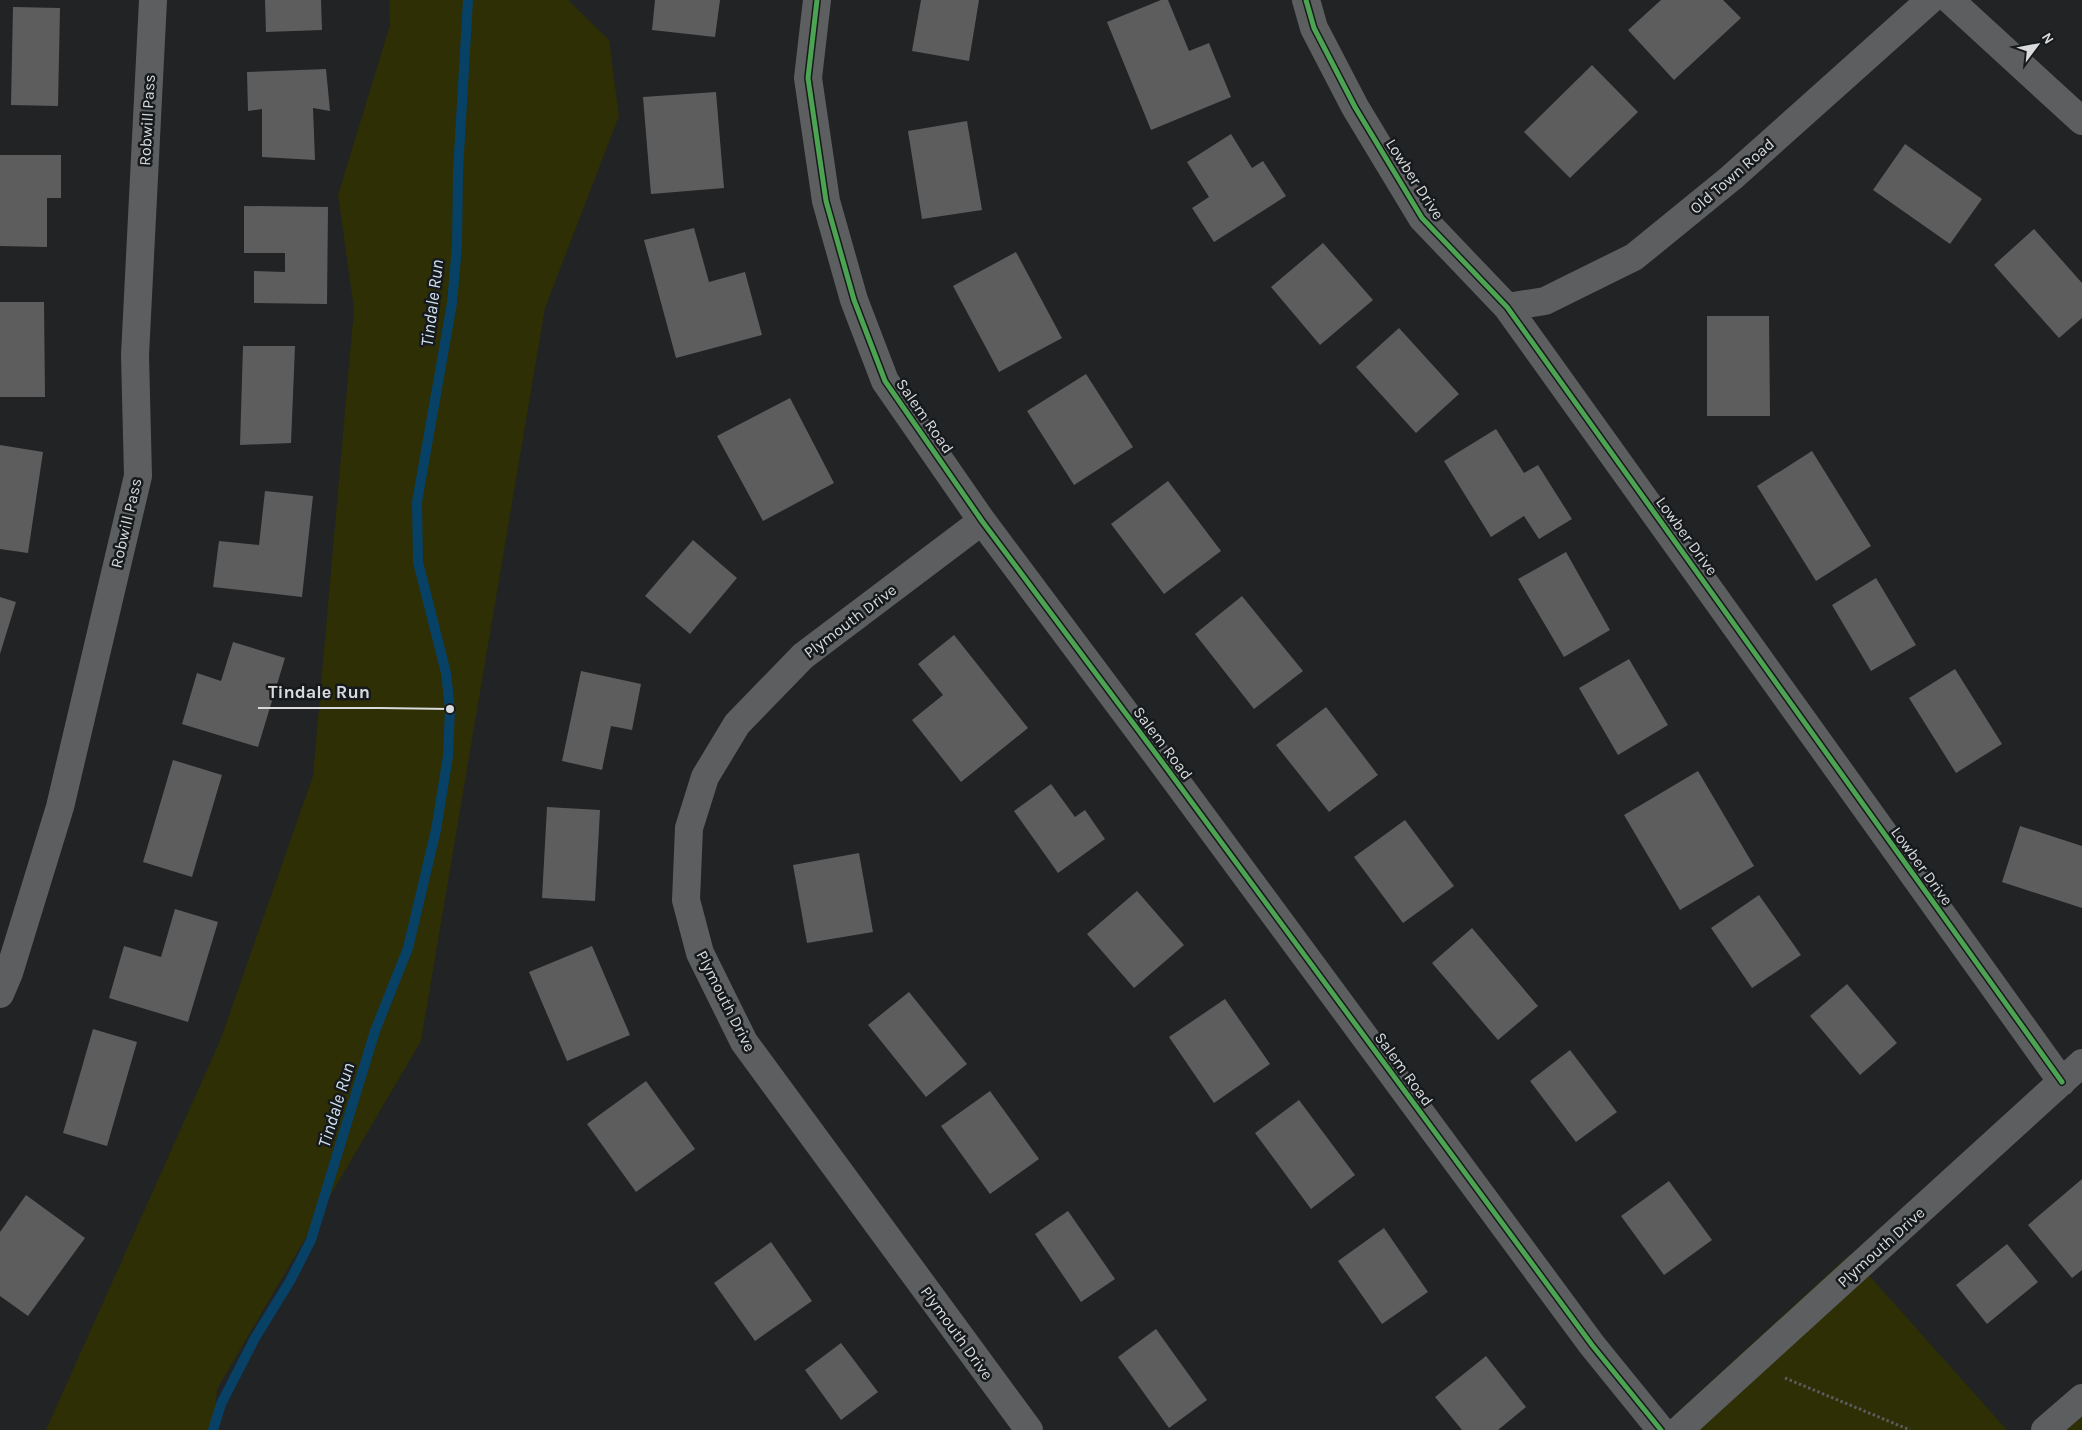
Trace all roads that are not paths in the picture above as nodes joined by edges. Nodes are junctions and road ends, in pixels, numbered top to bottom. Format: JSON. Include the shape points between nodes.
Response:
{"nodes":[{"id":1,"x":152,"y":0,"type":"edge"},
{"id":2,"x":817,"y":0,"type":"edge"},
{"id":3,"x":1306,"y":0,"type":"edge"},
{"id":4,"x":1930,"y":0,"type":"edge"},
{"id":5,"x":1950,"y":0,"type":"edge"},
{"id":6,"x":2082,"y":121,"type":"edge"},
{"id":7,"x":1507,"y":307,"type":"junction"},
{"id":8,"x":982,"y":521,"type":"junction"},
{"id":9,"x":3,"y":980,"type":"edge"},
{"id":10,"x":2082,"y":1063,"type":"edge"},
{"id":11,"x":2062,"y":1082,"type":"junction"},
{"id":12,"x":2082,"y":1398,"type":"edge"},
{"id":13,"x":1029,"y":1430,"type":"edge"},
{"id":14,"x":1661,"y":1430,"type":"edge"},
{"id":15,"x":1680,"y":1430,"type":"edge"},
{"id":16,"x":2045,"y":1430,"type":"edge"}],
"edges":[{"from":1,"to":9,"type":"street","name":"Robwill Pass","via":[[135,356],[138,476],[60,807]]},
{"from":2,"to":8,"type":"street","name":"Salem Road","via":[[808,78],[826,201],[854,300],[885,381]]},
{"from":3,"to":7,"type":"street","name":"Lowber Drive","via":[[1314,28],[1355,107],[1422,218]]},
{"from":4,"to":7,"type":"street","name":"Old Town Road","via":[[1731,178],[1634,257],[1545,301]]},
{"from":5,"to":6,"type":"street"},
{"from":7,"to":11,"type":"street","name":"Lowber Drive"},
{"from":8,"to":13,"type":"street","name":"Plymouth Drive","via":[[803,656],[737,724],[705,777],[689,828],[686,900],[700,953],[744,1042]]},
{"from":8,"to":14,"type":"street","name":"Salem Road","via":[[1586,1337]]},
{"from":10,"to":11,"type":"street","name":"Plymouth Drive"},
{"from":11,"to":15,"type":"street","name":"Plymouth Drive"},
{"from":12,"to":16,"type":"street"}]}
